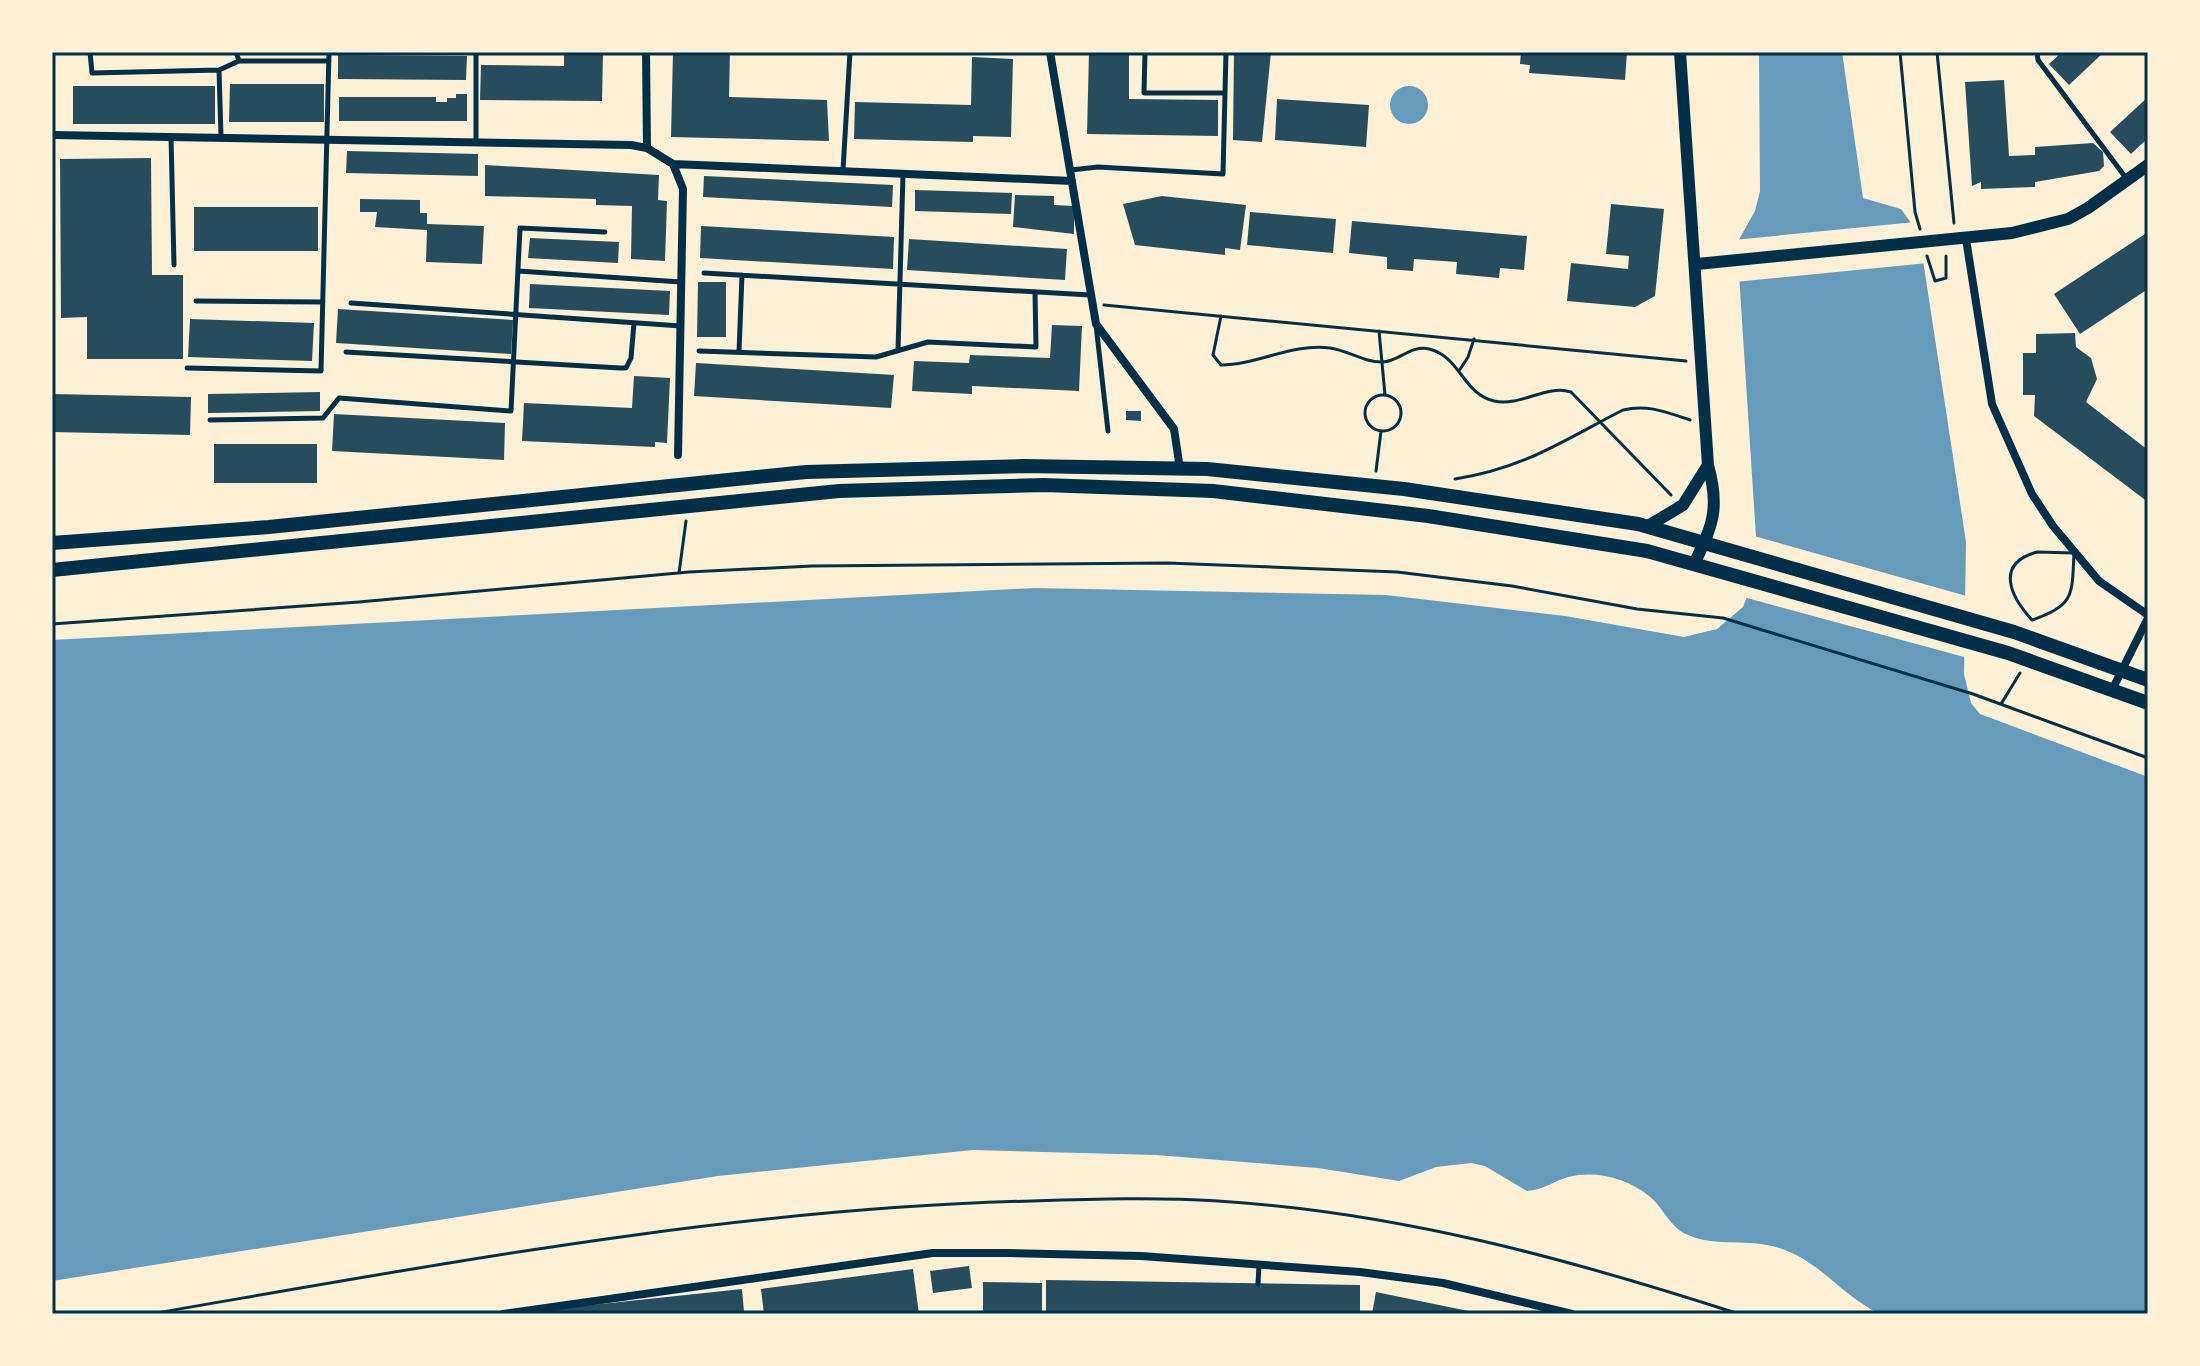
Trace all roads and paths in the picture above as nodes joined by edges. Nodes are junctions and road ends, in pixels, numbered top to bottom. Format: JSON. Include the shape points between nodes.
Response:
{"nodes":[{"id":1,"x":90,"y":52,"type":"edge"},
{"id":2,"x":236,"y":52,"type":"edge"},
{"id":3,"x":329,"y":52,"type":"edge"},
{"id":4,"x":476,"y":52,"type":"edge"},
{"id":5,"x":646,"y":52,"type":"edge"},
{"id":6,"x":850,"y":52,"type":"edge"},
{"id":7,"x":1050,"y":52,"type":"edge"},
{"id":8,"x":1145,"y":52,"type":"edge"},
{"id":9,"x":1226,"y":52,"type":"edge"},
{"id":10,"x":1680,"y":52,"type":"edge"},
{"id":11,"x":1900,"y":52,"type":"edge"},
{"id":12,"x":1937,"y":52,"type":"edge"},
{"id":13,"x":2037,"y":52,"type":"edge"},
{"id":14,"x":239,"y":61,"type":"junction"},
{"id":15,"x":329,"y":61,"type":"junction"},
{"id":16,"x":219,"y":70,"type":"junction"},
{"id":17,"x":1225,"y":93,"type":"junction"},
{"id":18,"x":52,"y":135,"type":"edge"},
{"id":19,"x":171,"y":135,"type":"junction"},
{"id":20,"x":221,"y":136,"type":"junction"},
{"id":21,"x":329,"y":138,"type":"junction"},
{"id":22,"x":476,"y":140,"type":"junction"},
{"id":23,"x":647,"y":148,"type":"junction"},
{"id":24,"x":673,"y":164,"type":"junction"},
{"id":25,"x":2148,"y":165,"type":"edge"},
{"id":26,"x":843,"y":170,"type":"junction"},
{"id":27,"x":1070,"y":170,"type":"junction"},
{"id":28,"x":903,"y":173,"type":"junction"},
{"id":29,"x":1072,"y":181,"type":"junction"},
{"id":30,"x":2128,"y":182,"type":"junction"},
{"id":31,"x":605,"y":232,"type":"dead end"},
{"id":32,"x":1961,"y":239,"type":"junction"},
{"id":33,"x":1923,"y":240,"type":"dead end"},
{"id":34,"x":1927,"y":253,"type":"dead end"},
{"id":35,"x":1946,"y":256,"type":"dead end"},
{"id":36,"x":1697,"y":264,"type":"junction"},
{"id":37,"x":174,"y":265,"type":"dead end"},
{"id":38,"x":518,"y":271,"type":"junction"},
{"id":39,"x":704,"y":273,"type":"dead end"},
{"id":40,"x":742,"y":275,"type":"junction"},
{"id":41,"x":682,"y":282,"type":"junction"},
{"id":42,"x":900,"y":284,"type":"junction"},
{"id":43,"x":1035,"y":292,"type":"junction"},
{"id":44,"x":1091,"y":300,"type":"junction"},
{"id":45,"x":196,"y":301,"type":"dead end"},
{"id":46,"x":323,"y":302,"type":"junction"},
{"id":47,"x":351,"y":303,"type":"dead end"},
{"id":48,"x":516,"y":314,"type":"junction"},
{"id":49,"x":1221,"y":316,"type":"junction"},
{"id":50,"x":634,"y":322,"type":"junction"},
{"id":51,"x":1096,"y":324,"type":"junction"},
{"id":52,"x":681,"y":326,"type":"junction"},
{"id":53,"x":1379,"y":330,"type":"junction"},
{"id":54,"x":1474,"y":339,"type":"junction"},
{"id":55,"x":699,"y":351,"type":"dead end"},
{"id":56,"x":898,"y":351,"type":"junction"},
{"id":57,"x":346,"y":352,"type":"dead end"},
{"id":58,"x":739,"y":352,"type":"junction"},
{"id":59,"x":514,"y":362,"type":"junction"},
{"id":60,"x":1382,"y":363,"type":"junction"},
{"id":61,"x":1702,"y":363,"type":"junction"},
{"id":62,"x":187,"y":368,"type":"dead end"},
{"id":63,"x":1459,"y":371,"type":"junction"},
{"id":64,"x":1385,"y":395,"type":"junction"},
{"id":65,"x":210,"y":420,"type":"dead end"},
{"id":66,"x":1602,"y":421,"type":"junction"},
{"id":67,"x":1693,"y":421,"type":"dead end"},
{"id":68,"x":1108,"y":431,"type":"dead end"},
{"id":69,"x":1381,"y":431,"type":"junction"},
{"id":70,"x":678,"y":455,"type":"dead end"},
{"id":71,"x":1708,"y":465,"type":"junction"},
{"id":72,"x":1180,"y":469,"type":"junction"},
{"id":73,"x":1376,"y":471,"type":"dead end"},
{"id":74,"x":1455,"y":479,"type":"dead end"},
{"id":75,"x":1674,"y":498,"type":"dead end"},
{"id":76,"x":686,"y":521,"type":"dead end"},
{"id":77,"x":1648,"y":526,"type":"junction"},
{"id":78,"x":52,"y":543,"type":"edge"},
{"id":79,"x":1711,"y":543,"type":"junction"},
{"id":80,"x":2074,"y":553,"type":"junction"},
{"id":81,"x":1694,"y":564,"type":"junction"},
{"id":82,"x":52,"y":570,"type":"edge"},
{"id":83,"x":679,"y":573,"type":"junction"},
{"id":84,"x":2148,"y":616,"type":"edge"},
{"id":85,"x":52,"y":624,"type":"edge"},
{"id":86,"x":2023,"y":668,"type":"dead end"},
{"id":87,"x":2121,"y":669,"type":"junction"},
{"id":88,"x":2148,"y":680,"type":"edge"},
{"id":89,"x":2112,"y":690,"type":"junction"},
{"id":90,"x":2148,"y":703,"type":"edge"},
{"id":91,"x":2001,"y":704,"type":"junction"},
{"id":92,"x":2148,"y":758,"type":"edge"},
{"id":93,"x":1259,"y":1265,"type":"junction"},
{"id":94,"x":1258,"y":1284,"type":"dead end"},
{"id":95,"x":1532,"y":1309,"type":"edge"},
{"id":96,"x":503,"y":1314,"type":"edge"},
{"id":97,"x":1572,"y":1314,"type":"edge"}],
"edges":[{"from":1,"to":16,"type":"lane","via":[[92,73]]},
{"from":2,"to":14,"type":"lane"},
{"from":3,"to":15,"type":"lane"},
{"from":4,"to":22,"type":"lane"},
{"from":5,"to":23,"type":"street"},
{"from":6,"to":26,"type":"lane"},
{"from":7,"to":27,"type":"street"},
{"from":8,"to":17,"type":"lane","via":[[1144,93]]},
{"from":9,"to":17,"type":"lane"},
{"from":10,"to":36,"type":"street"},
{"from":11,"to":33,"type":"path","via":[[1915,212]]},
{"from":12,"to":32,"type":"path"},
{"from":13,"to":30,"type":"lane"},
{"from":14,"to":15,"type":"lane"},
{"from":14,"to":16,"type":"lane"},
{"from":15,"to":21,"type":"lane"},
{"from":16,"to":20,"type":"lane"},
{"from":17,"to":27,"type":"lane","via":[[1223,174]]},
{"from":18,"to":19,"type":"street"},
{"from":19,"to":20,"type":"street"},
{"from":19,"to":37,"type":"lane"},
{"from":20,"to":21,"type":"street"},
{"from":21,"to":22,"type":"street"},
{"from":21,"to":46,"type":"lane"},
{"from":22,"to":23,"type":"street"},
{"from":23,"to":24,"type":"street"},
{"from":24,"to":26,"type":"street"},
{"from":24,"to":41,"type":"street","via":[[683,189]]},
{"from":25,"to":30,"type":"street"},
{"from":26,"to":28,"type":"street"},
{"from":27,"to":29,"type":"street"},
{"from":28,"to":29,"type":"street"},
{"from":28,"to":42,"type":"lane"},
{"from":29,"to":44,"type":"street"},
{"from":30,"to":32,"type":"street","via":[[2068,219]]},
{"from":31,"to":38,"type":"lane","via":[[520,228]]},
{"from":32,"to":36,"type":"street"},
{"from":32,"to":80,"type":"street","via":[[1992,404],[2032,494]]},
{"from":34,"to":35,"type":"path","via":[[1935,281],[1946,278]]},
{"from":36,"to":61,"type":"street"},
{"from":38,"to":41,"type":"lane"},
{"from":38,"to":48,"type":"lane"},
{"from":39,"to":40,"type":"lane"},
{"from":40,"to":42,"type":"lane"},
{"from":40,"to":58,"type":"lane"},
{"from":41,"to":52,"type":"street"},
{"from":42,"to":43,"type":"lane"},
{"from":42,"to":56,"type":"lane"},
{"from":43,"to":44,"type":"lane"},
{"from":43,"to":56,"type":"lane","via":[[1036,347],[928,342]]},
{"from":44,"to":49,"type":"path"},
{"from":44,"to":51,"type":"street"},
{"from":45,"to":46,"type":"lane"},
{"from":46,"to":62,"type":"lane","via":[[321,371]]},
{"from":47,"to":48,"type":"lane"},
{"from":48,"to":50,"type":"lane"},
{"from":48,"to":59,"type":"lane"},
{"from":49,"to":53,"type":"path"},
{"from":49,"to":60,"type":"path","via":[[1213,355],[1221,365],[1331,348]]},
{"from":50,"to":52,"type":"lane"},
{"from":50,"to":59,"type":"lane","via":[[626,368]]},
{"from":51,"to":68,"type":"lane"},
{"from":51,"to":72,"type":"street","via":[[1174,429]]},
{"from":52,"to":70,"type":"street"},
{"from":53,"to":54,"type":"path"},
{"from":53,"to":60,"type":"path"},
{"from":54,"to":61,"type":"path"},
{"from":54,"to":63,"type":"path"},
{"from":55,"to":58,"type":"lane"},
{"from":56,"to":58,"type":"lane","via":[[876,357]]},
{"from":57,"to":59,"type":"lane"},
{"from":59,"to":65,"type":"lane","via":[[511,411],[339,398],[323,418]]},
{"from":60,"to":63,"type":"path","via":[[1415,348],[1429,349]]},
{"from":60,"to":64,"type":"path"},
{"from":61,"to":71,"type":"street"},
{"from":63,"to":66,"type":"path","via":[[1485,398],[1513,402],[1562,389],[1581,399]]},
{"from":64,"to":69,"type":"path","via":[[1399,406],[1400,418],[1393,428]]},
{"from":64,"to":69,"type":"path","via":[[1374,397],[1365,411],[1371,427]]},
{"from":66,"to":67,"type":"path","via":[[1638,407]]},
{"from":66,"to":74,"type":"path","via":[[1532,460]]},
{"from":66,"to":75,"type":"path"},
{"from":69,"to":73,"type":"path"},
{"from":71,"to":77,"type":"street","via":[[1683,505]]},
{"from":71,"to":79,"type":"street","via":[[1715,518]]},
{"from":72,"to":77,"type":"main road","via":[[1388,487]]},
{"from":72,"to":78,"type":"main road","via":[[1015,466],[806,472],[269,527]]},
{"from":76,"to":83,"type":"path"},
{"from":77,"to":79,"type":"main road"},
{"from":79,"to":81,"type":"street"},
{"from":79,"to":87,"type":"main road"},
{"from":80,"to":80,"type":"path","via":[[2037,552],[2014,566],[2012,597],[2032,620],[2060,609],[2071,597]]},
{"from":80,"to":84,"type":"street","via":[[2099,581]]},
{"from":81,"to":82,"type":"main road","via":[[1591,540],[1301,499],[1044,485],[909,486],[783,495]]},
{"from":81,"to":89,"type":"main road","via":[[2008,653]]},
{"from":83,"to":85,"type":"path"},
{"from":83,"to":91,"type":"path","via":[[812,566],[1293,566],[1397,572],[1723,618]]},
{"from":84,"to":87,"type":"street"},
{"from":86,"to":91,"type":"path"},
{"from":87,"to":88,"type":"main road"},
{"from":87,"to":89,"type":"street"},
{"from":89,"to":90,"type":"main road"},
{"from":91,"to":92,"type":"path"},
{"from":93,"to":94,"type":"lane"},
{"from":93,"to":95,"type":"street","via":[[1443,1283]]},
{"from":93,"to":96,"type":"street","via":[[1141,1256],[933,1253]]},
{"from":95,"to":97,"type":"street"}]}
